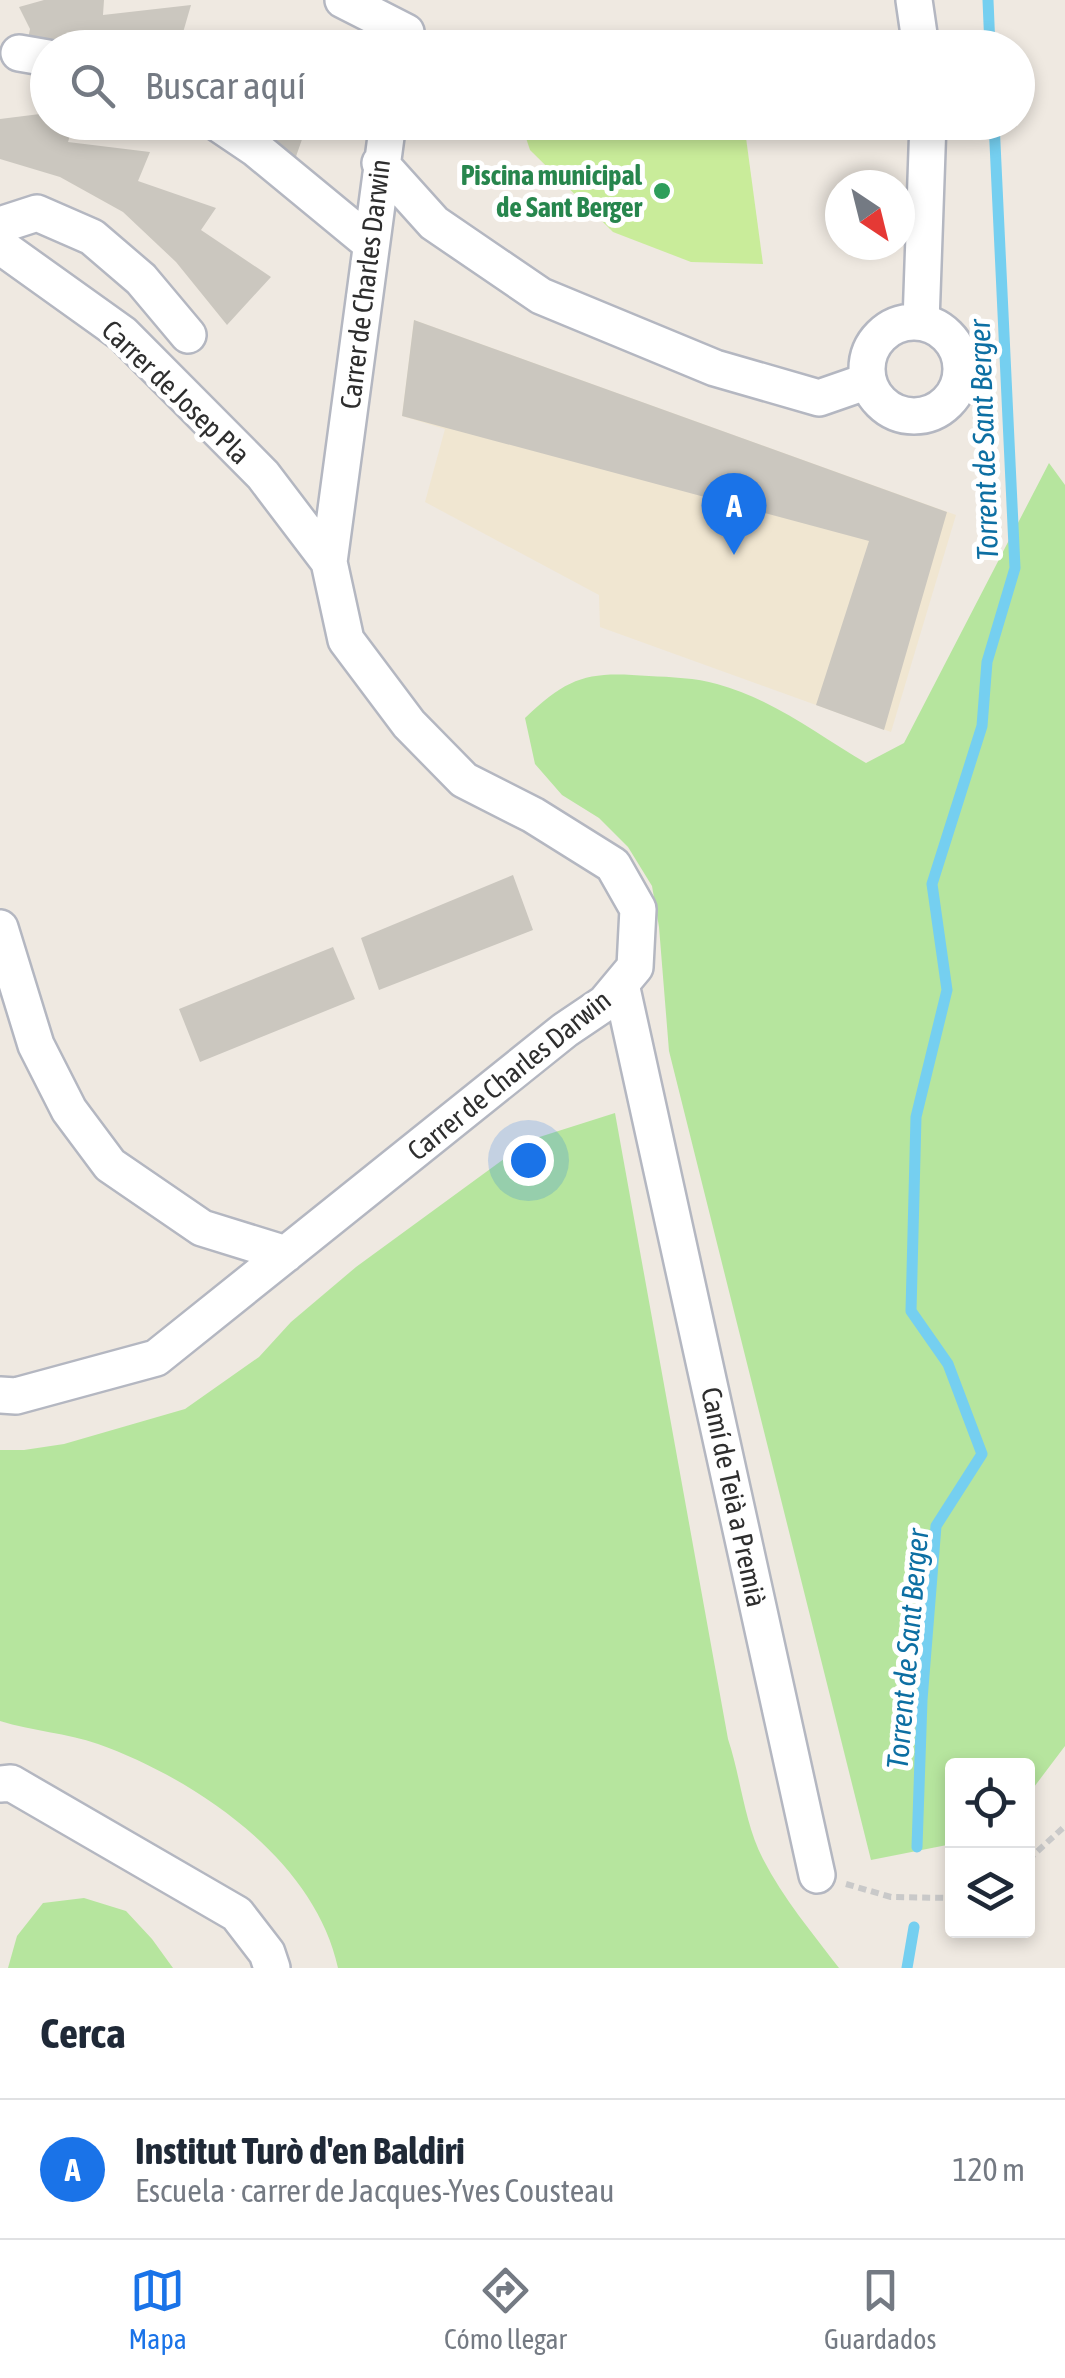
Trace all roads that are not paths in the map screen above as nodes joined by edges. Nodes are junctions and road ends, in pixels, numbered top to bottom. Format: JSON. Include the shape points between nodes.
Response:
{"nodes":[{"id":1,"x":343,"y":0,"type":"edge"},
{"id":2,"x":914,"y":0,"type":"edge"},
{"id":3,"x":405,"y":27,"type":"edge"},
{"id":4,"x":918,"y":30,"type":"edge"},
{"id":5,"x":243,"y":140,"type":"edge"},
{"id":6,"x":385,"y":140,"type":"edge"},
{"id":7,"x":927,"y":140,"type":"edge"},
{"id":8,"x":380,"y":164,"type":"junction"},
{"id":9,"x":0,"y":225,"type":"edge"},
{"id":10,"x":370,"y":243,"type":"junction"},
{"id":11,"x":0,"y":246,"type":"edge"},
{"id":12,"x":920,"y":322,"type":"junction"},
{"id":13,"x":188,"y":335,"type":"dead end"},
{"id":14,"x":868,"y":380,"type":"junction"},
{"id":15,"x":329,"y":562,"type":"junction"},
{"id":16,"x":0,"y":928,"type":"edge"},
{"id":17,"x":621,"y":984,"type":"junction"},
{"id":18,"x":286,"y":1254,"type":"junction"},
{"id":19,"x":0,"y":1395,"type":"edge"},
{"id":20,"x":0,"y":1784,"type":"edge"},
{"id":21,"x":817,"y":1875,"type":"road end"},
{"id":22,"x":272,"y":1968,"type":"edge"}],
"edges":[{"from":1,"to":3,"type":"street"},
{"from":2,"to":4,"type":"street"},
{"from":5,"to":10,"type":"street"},
{"from":6,"to":8,"type":"street","name":"Carrer de Charles Darwin"},
{"from":7,"to":12,"type":"street"},
{"from":8,"to":10,"type":"street","name":"Carrer de Charles Darwin"},
{"from":8,"to":14,"type":"street","via":[[434,223],[541,296],[715,368],[819,398]]},
{"from":9,"to":13,"type":"street","via":[[37,213],[92,237],[141,279]]},
{"from":10,"to":15,"type":"street","name":"Carrer de Charles Darwin"},
{"from":11,"to":15,"type":"street","name":"Carrer de Josep Pla","via":[[123,334],[263,475]]},
{"from":12,"to":14,"type":"street","via":[[883,333],[869,354]]},
{"from":12,"to":14,"type":"street","via":[[948,336],[956,349],[960,380],[954,394],[943,406],[914,416],[884,406]]},
{"from":15,"to":17,"type":"street","name":"Carrer de Charles Darwin","via":[[346,640],[410,724],[464,780],[613,865],[638,909],[635,966]]},
{"from":16,"to":18,"type":"street","via":[[36,1045],[69,1110],[110,1165],[202,1228]]},
{"from":17,"to":18,"type":"street","name":"Carrer de Charles Darwin"},
{"from":17,"to":21,"type":"street","name":"Camí de Teià a Premià"},
{"from":18,"to":19,"type":"street","name":"Carrer de Charles Darwin","via":[[156,1358]]},
{"from":20,"to":22,"type":"street","via":[[11,1783],[238,1914]]}]}
